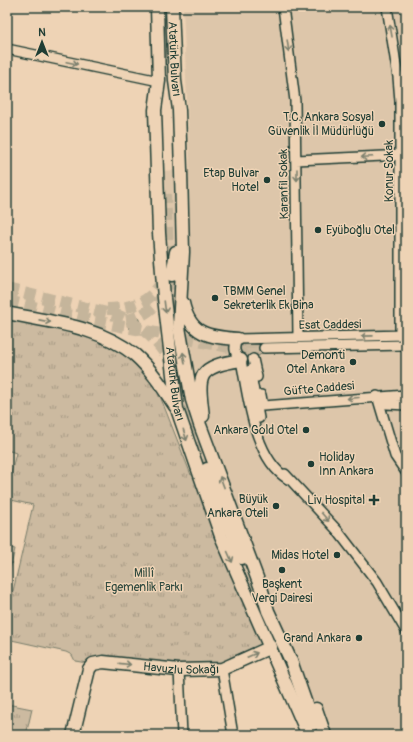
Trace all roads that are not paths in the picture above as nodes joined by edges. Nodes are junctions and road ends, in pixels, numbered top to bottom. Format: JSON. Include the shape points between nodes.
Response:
{"nodes":[{"id":1,"x":157,"y":7,"type":"edge"},
{"id":2,"x":172,"y":7,"type":"edge"},
{"id":3,"x":282,"y":7,"type":"edge"},
{"id":4,"x":387,"y":7,"type":"edge"},
{"id":5,"x":7,"y":49,"type":"edge"},
{"id":6,"x":159,"y":81,"type":"junction"},
{"id":7,"x":175,"y":81,"type":"junction"},
{"id":8,"x":404,"y":155,"type":"edge"},
{"id":9,"x":296,"y":160,"type":"junction"},
{"id":10,"x":165,"y":194,"type":"tunnel mouth"},
{"id":11,"x":172,"y":276,"type":"tunnel mouth"},
{"id":12,"x":180,"y":290,"type":"junction"},
{"id":13,"x":7,"y":313,"type":"edge"},
{"id":14,"x":403,"y":335,"type":"edge"},
{"id":15,"x":254,"y":338,"type":"junction"},
{"id":16,"x":298,"y":338,"type":"junction"},
{"id":17,"x":238,"y":339,"type":"junction"},
{"id":18,"x":406,"y":345,"type":"edge"},
{"id":19,"x":264,"y":348,"type":"junction"},
{"id":20,"x":253,"y":359,"type":"junction"},
{"id":21,"x":241,"y":360,"type":"junction"},
{"id":22,"x":250,"y":370,"type":"tunnel mouth"},
{"id":23,"x":406,"y":395,"type":"edge"},
{"id":24,"x":377,"y":396,"type":"junction"},
{"id":25,"x":406,"y":405,"type":"edge"},
{"id":26,"x":177,"y":409,"type":"junction"},
{"id":27,"x":205,"y":437,"type":"junction"},
{"id":28,"x":212,"y":455,"type":"junction"},
{"id":29,"x":194,"y":462,"type":"junction"},
{"id":30,"x":207,"y":469,"type":"tunnel mouth"},
{"id":31,"x":406,"y":472,"type":"edge"},
{"id":32,"x":288,"y":479,"type":"junction"},
{"id":33,"x":268,"y":611,"type":"junction"},
{"id":34,"x":406,"y":631,"type":"edge"},
{"id":35,"x":271,"y":647,"type":"junction"},
{"id":36,"x":222,"y":669,"type":"junction"},
{"id":37,"x":179,"y":670,"type":"junction"},
{"id":38,"x":296,"y":675,"type":"junction"},
{"id":39,"x":288,"y":687,"type":"junction"},
{"id":40,"x":73,"y":735,"type":"edge"},
{"id":41,"x":182,"y":735,"type":"edge"},
{"id":42,"x":233,"y":735,"type":"edge"},
{"id":43,"x":300,"y":735,"type":"edge"},
{"id":44,"x":308,"y":735,"type":"edge"},
{"id":45,"x":317,"y":735,"type":"edge"},
{"id":46,"x":325,"y":735,"type":"edge"}],
"edges":[{"from":1,"to":6,"type":"main road","name":"Atatürk Bulvarı"},
{"from":2,"to":7,"type":"main road","name":"Atatürk Bulvarı"},
{"from":3,"to":9,"type":"street","name":"Karanfil Sokak","one_way":true,"via":[[295,101]]},
{"from":8,"to":4,"type":"street","name":"Konur Sokak","one_way":true,"via":[[398,77]]},
{"from":5,"to":6,"type":"street","one_way":true},
{"from":6,"to":10,"type":"main road"},
{"from":6,"to":26,"type":"main road","name":"Atatürk Bulvarı","one_way":true,"via":[[155,110],[160,247]]},
{"from":7,"to":11,"type":"main road","via":[[172,111],[176,242]]},
{"from":7,"to":12,"type":"main road","name":"Atatürk Bulvarı","via":[[179,110],[183,252]]},
{"from":8,"to":9,"type":"street","one_way":true},
{"from":8,"to":14,"type":"street","name":"Konur Sokak"},
{"from":9,"to":16,"type":"street","name":"Karanfil Sokak","one_way":true},
{"from":12,"to":17,"type":"main road","via":[[186,313],[193,326],[206,334]]},
{"from":27,"to":12,"type":"main road","name":"Atatürk Bulvarı","one_way":true,"via":[[192,400],[179,327]]},
{"from":13,"to":26,"type":"main road","one_way":true,"via":[[83,329],[115,341],[135,355],[146,367]]},
{"from":14,"to":16,"type":"street","name":"Esat Caddesi","one_way":true},
{"from":15,"to":16,"type":"street","name":"Esat Caddesi"},
{"from":15,"to":17,"type":"street","name":"Esat Caddesi"},
{"from":15,"to":19,"type":"street"},
{"from":17,"to":21,"type":"street","via":[[235,351]]},
{"from":18,"to":19,"type":"street","name":"Esat Caddesi"},
{"from":19,"to":20,"type":"street","via":[[263,353]]},
{"from":20,"to":21,"type":"street"},
{"from":24,"to":20,"type":"street","name":"Güfte Caddesi","one_way":true,"via":[[263,406]]},
{"from":21,"to":27,"type":"main road","via":[[211,367],[202,376],[200,390]]},
{"from":21,"to":32,"type":"street","via":[[255,428],[268,458]]},
{"from":22,"to":32,"type":"street","via":[[261,427],[272,454]]},
{"from":23,"to":24,"type":"street","name":"Güfte Caddesi"},
{"from":24,"to":25,"type":"street","via":[[387,404]]},
{"from":24,"to":31,"type":"street","via":[[395,456]]},
{"from":26,"to":29,"type":"main road","name":"Atatürk Bulvarı","one_way":true},
{"from":27,"to":28,"type":"main road","name":"Atatürk Bulvarı"},
{"from":28,"to":29,"type":"main road","via":[[201,454]]},
{"from":33,"to":28,"type":"main road","name":"Atatürk Bulvarı","one_way":true},
{"from":29,"to":35,"type":"main road","name":"Atatürk Bulvarı","one_way":true,"via":[[221,536]]},
{"from":30,"to":33,"type":"main road","via":[[255,592]]},
{"from":32,"to":34,"type":"street","one_way":true,"via":[[337,530],[376,582]]},
{"from":33,"to":38,"type":"main road","name":"Atatürk Bulvarı"},
{"from":36,"to":35,"type":"main road","name":"Havuzlu Sokağı","one_way":true},
{"from":35,"to":39,"type":"main road","name":"Atatürk Bulvarı"},
{"from":36,"to":37,"type":"main road","name":"Havuzlu Sokağı"},
{"from":36,"to":42,"type":"street"},
{"from":40,"to":37,"type":"main road","name":"Havuzlu Sokağı","one_way":true,"via":[[89,668],[93,664],[103,662]]},
{"from":37,"to":41,"type":"street"},
{"from":38,"to":45,"type":"main road","name":"Atatürk Bulvarı"},
{"from":38,"to":46,"type":"main road","via":[[311,700]]},
{"from":39,"to":43,"type":"main road","via":[[291,710]]},
{"from":39,"to":44,"type":"main road","name":"Atatürk Bulvarı"}]}
